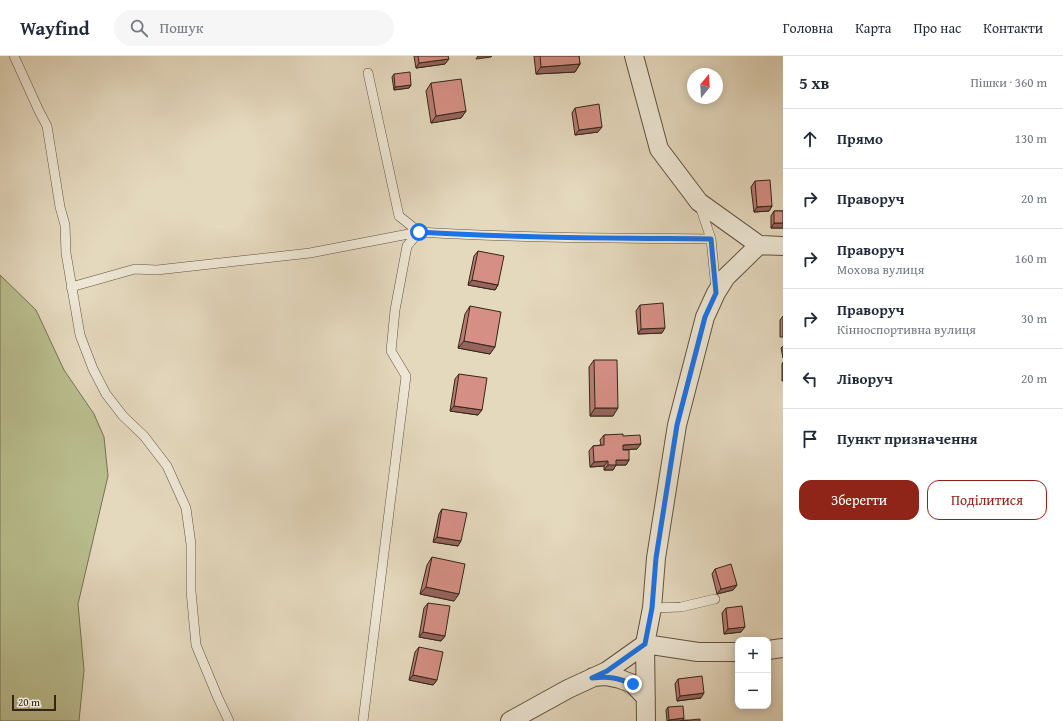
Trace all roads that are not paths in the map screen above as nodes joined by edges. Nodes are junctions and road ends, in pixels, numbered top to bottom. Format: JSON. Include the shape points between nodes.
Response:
{"nodes":[{"id":1,"x":14,"y":56,"type":"edge"},
{"id":2,"x":634,"y":56,"type":"edge"},
{"id":3,"x":368,"y":73,"type":"dead end"},
{"id":4,"x":699,"y":202,"type":"junction"},
{"id":5,"x":419,"y":232,"type":"junction"},
{"id":6,"x":711,"y":239,"type":"junction"},
{"id":7,"x":759,"y":245,"type":"junction"},
{"id":8,"x":783,"y":246,"type":"edge"},
{"id":9,"x":71,"y":287,"type":"junction"},
{"id":10,"x":716,"y":293,"type":"junction"},
{"id":11,"x":715,"y":599,"type":"dead end"},
{"id":12,"x":652,"y":608,"type":"junction"},
{"id":13,"x":645,"y":644,"type":"junction"},
{"id":14,"x":783,"y":648,"type":"edge"},
{"id":15,"x":771,"y":650,"type":"edge"},
{"id":16,"x":735,"y":652,"type":"edge"},
{"id":17,"x":592,"y":678,"type":"junction"},
{"id":18,"x":646,"y":698,"type":"junction"},
{"id":19,"x":229,"y":721,"type":"edge"},
{"id":20,"x":363,"y":721,"type":"edge"},
{"id":21,"x":510,"y":721,"type":"edge"},
{"id":22,"x":646,"y":721,"type":"edge"}],
"edges":[{"from":1,"to":9,"type":"lane","via":[[47,126],[65,225]]},
{"from":2,"to":4,"type":"street","via":[[659,149]]},
{"from":3,"to":5,"type":"lane","via":[[399,216]]},
{"from":4,"to":6,"type":"lane"},
{"from":4,"to":7,"type":"street"},
{"from":5,"to":6,"type":"lane","via":[[537,237]]},
{"from":5,"to":9,"type":"lane","via":[[310,253],[157,270],[135,269]]},
{"from":5,"to":20,"type":"lane","via":[[407,246],[395,310],[391,351],[406,376]]},
{"from":6,"to":10,"type":"lane"},
{"from":7,"to":8,"type":"street"},
{"from":7,"to":10,"type":"street","via":[[726,277]]},
{"from":9,"to":19,"type":"lane","via":[[80,335],[106,394],[167,466],[186,508],[191,544],[191,591],[196,645]]},
{"from":10,"to":12,"type":"street","via":[[705,317],[677,425],[656,558]]},
{"from":11,"to":12,"type":"lane","via":[[681,608]]},
{"from":12,"to":13,"type":"street"},
{"from":13,"to":16,"type":"street","via":[[698,652]]},
{"from":13,"to":17,"type":"street","via":[[607,671]]},
{"from":13,"to":18,"type":"street"},
{"from":14,"to":15,"type":"street"},
{"from":17,"to":18,"type":"street","via":[[606,676],[620,679],[633,684]]},
{"from":17,"to":21,"type":"street"},
{"from":18,"to":22,"type":"street"}]}
